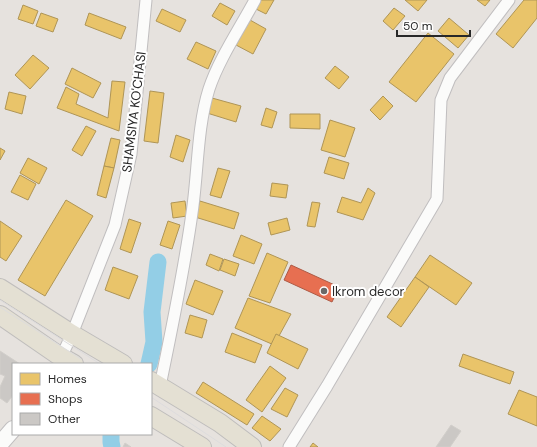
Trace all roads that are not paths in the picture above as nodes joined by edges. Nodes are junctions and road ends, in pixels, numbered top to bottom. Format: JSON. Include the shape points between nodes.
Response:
{"nodes":[{"id":1,"x":146,"y":0,"type":"edge"},
{"id":2,"x":256,"y":0,"type":"edge"},
{"id":3,"x":509,"y":0,"type":"edge"},
{"id":4,"x":0,"y":288,"type":"edge"},
{"id":5,"x":0,"y":315,"type":"edge"},
{"id":6,"x":72,"y":334,"type":"junction"},
{"id":7,"x":54,"y":359,"type":"edge"},
{"id":8,"x":70,"y":363,"type":"edge"},
{"id":9,"x":121,"y":363,"type":"edge"},
{"id":10,"x":155,"y":383,"type":"edge"},
{"id":11,"x":152,"y":417,"type":"edge"},
{"id":12,"x":12,"y":430,"type":"edge"},
{"id":13,"x":0,"y":444,"type":"edge"},
{"id":14,"x":202,"y":447,"type":"edge"},
{"id":15,"x":252,"y":447,"type":"edge"},
{"id":16,"x":288,"y":447,"type":"edge"}],
"edges":[{"from":1,"to":6,"type":"street","name":"SHAMSIYA KO'CHASI","via":[[131,154],[115,225]]},
{"from":2,"to":10,"type":"street","via":[[225,54],[209,89],[202,122],[184,271]]},
{"from":3,"to":16,"type":"street","via":[[450,78],[441,100],[437,199],[327,386]]},
{"from":4,"to":6,"type":"main road"},
{"from":5,"to":7,"type":"main road"},
{"from":6,"to":7,"type":"street","name":"SHAMSIYA KO'CHASI","via":[[65,349]]},
{"from":6,"to":9,"type":"main road"},
{"from":7,"to":8,"type":"main road"},
{"from":10,"to":15,"type":"main road","via":[[220,423]]},
{"from":11,"to":14,"type":"main road"},
{"from":12,"to":13,"type":"main road"}]}
